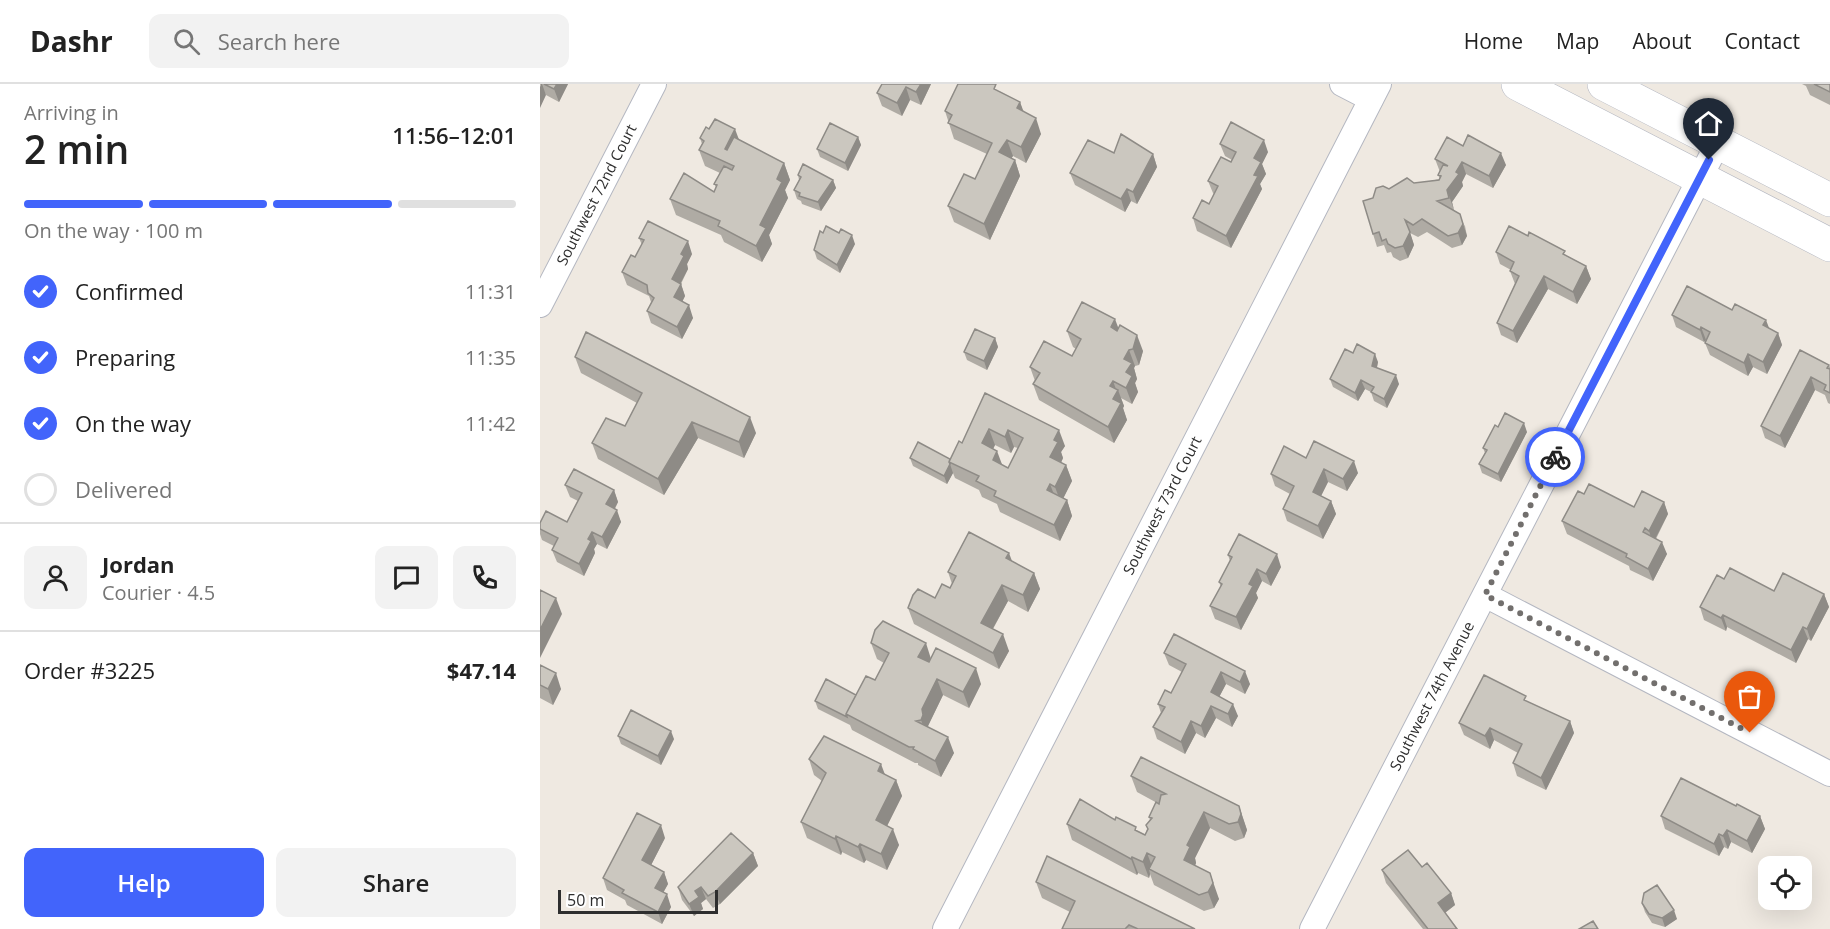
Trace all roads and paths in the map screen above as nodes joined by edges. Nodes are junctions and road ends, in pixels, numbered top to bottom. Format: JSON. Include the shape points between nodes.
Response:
{"nodes":[{"id":1,"x":654,"y":84,"type":"edge"},
{"id":2,"x":1342,"y":84,"type":"edge"},
{"id":3,"x":1518,"y":84,"type":"edge"},
{"id":4,"x":1604,"y":84,"type":"edge"},
{"id":5,"x":1375,"y":92,"type":"edge"},
{"id":6,"x":1719,"y":143,"type":"junction"},
{"id":7,"x":1700,"y":178,"type":"junction"},
{"id":8,"x":1830,"y":200,"type":"edge"},
{"id":9,"x":1830,"y":245,"type":"edge"},
{"id":10,"x":540,"y":305,"type":"edge"},
{"id":11,"x":1485,"y":595,"type":"junction"},
{"id":12,"x":1830,"y":774,"type":"edge"},
{"id":13,"x":945,"y":929,"type":"edge"},
{"id":14,"x":1312,"y":929,"type":"edge"}],
"edges":[{"from":1,"to":10,"type":"street","name":"Southwest 72nd Court"},
{"from":2,"to":5,"type":"street"},
{"from":3,"to":7,"type":"main road"},
{"from":4,"to":6,"type":"main road"},
{"from":5,"to":13,"type":"street","name":"Southwest 73rd Court"},
{"from":6,"to":7,"type":"street","name":"Southwest 74th Avenue"},
{"from":6,"to":8,"type":"main road"},
{"from":7,"to":9,"type":"main road"},
{"from":7,"to":11,"type":"street","name":"Southwest 74th Avenue"},
{"from":11,"to":12,"type":"street"},
{"from":11,"to":14,"type":"street","name":"Southwest 74th Avenue"}]}
